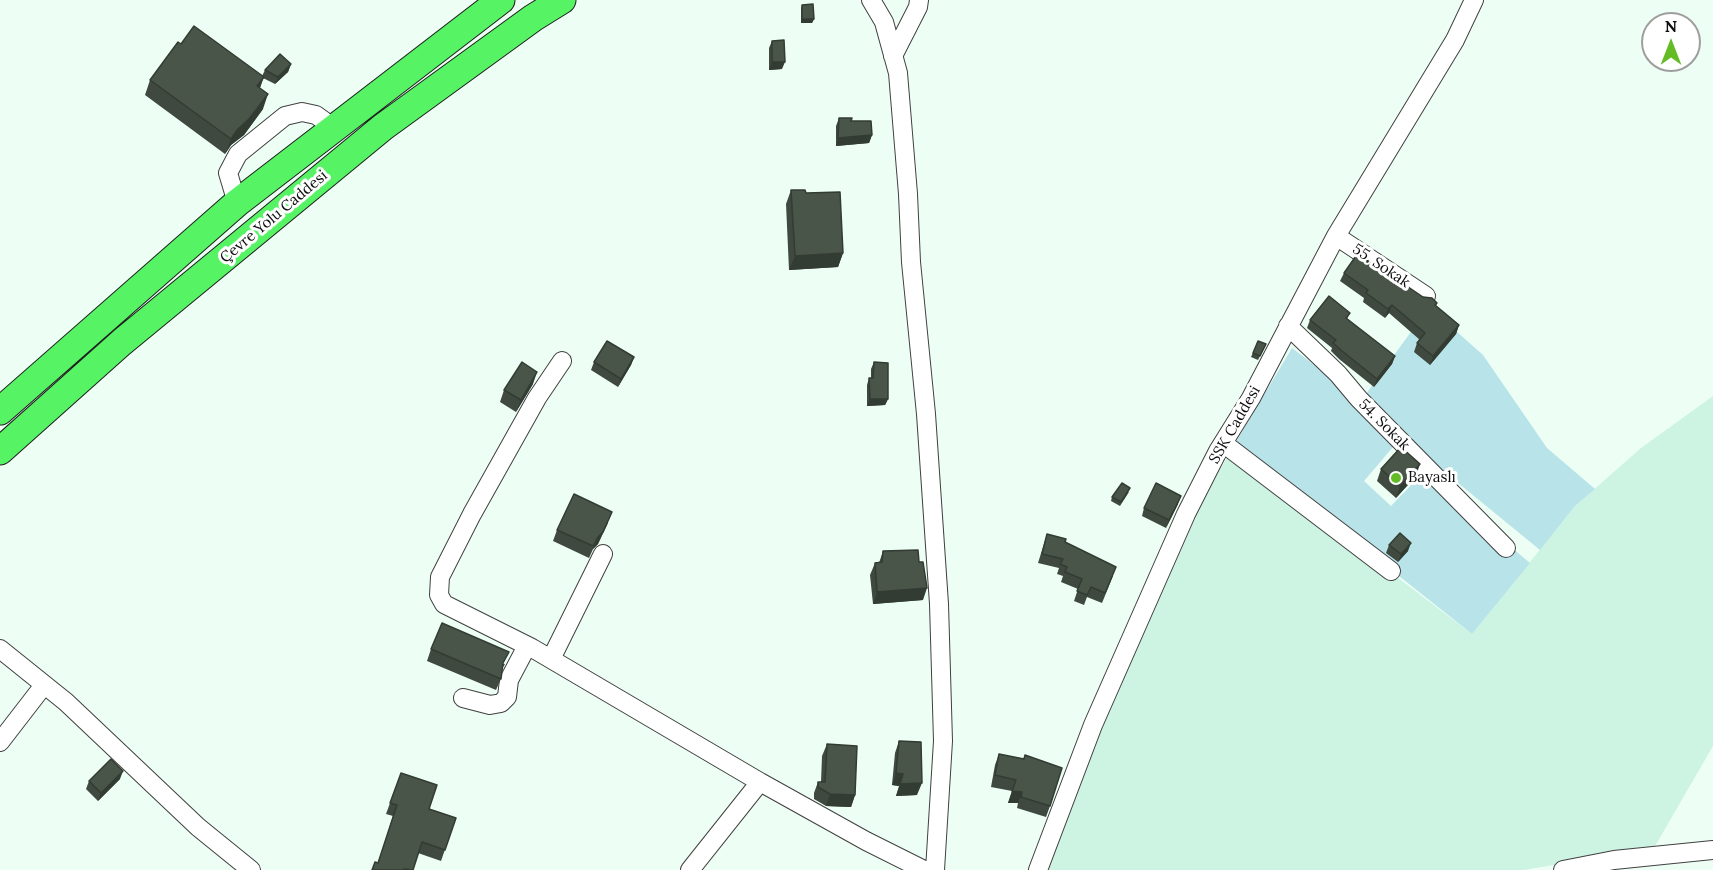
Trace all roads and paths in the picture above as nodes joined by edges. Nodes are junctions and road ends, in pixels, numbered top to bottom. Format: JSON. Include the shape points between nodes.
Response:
{"nodes":[{"id":1,"x":501,"y":0,"type":"edge"},
{"id":2,"x":562,"y":0,"type":"edge"},
{"id":3,"x":871,"y":0,"type":"edge"},
{"id":4,"x":919,"y":0,"type":"edge"},
{"id":5,"x":1474,"y":0,"type":"edge"},
{"id":6,"x":893,"y":56,"type":"junction"},
{"id":7,"x":334,"y":128,"type":"junction"},
{"id":8,"x":237,"y":203,"type":"junction"},
{"id":9,"x":1336,"y":236,"type":"junction"},
{"id":10,"x":1426,"y":296,"type":"edge"},
{"id":11,"x":1288,"y":326,"type":"junction"},
{"id":12,"x":562,"y":361,"type":"dead end"},
{"id":13,"x":0,"y":411,"type":"edge"},
{"id":14,"x":1223,"y":443,"type":"junction"},
{"id":15,"x":0,"y":451,"type":"edge"},
{"id":16,"x":1506,"y":548,"type":"dead end"},
{"id":17,"x":603,"y":554,"type":"dead end"},
{"id":18,"x":1391,"y":571,"type":"dead end"},
{"id":19,"x":527,"y":646,"type":"junction"},
{"id":20,"x":0,"y":649,"type":"edge"},
{"id":21,"x":551,"y":659,"type":"junction"},
{"id":22,"x":44,"y":685,"type":"junction"},
{"id":23,"x":463,"y":698,"type":"dead end"},
{"id":24,"x":0,"y":742,"type":"edge"},
{"id":25,"x":760,"y":783,"type":"junction"},
{"id":26,"x":1713,"y":850,"type":"edge"},
{"id":27,"x":251,"y":870,"type":"edge"},
{"id":28,"x":690,"y":870,"type":"edge"},
{"id":29,"x":924,"y":870,"type":"edge"},
{"id":30,"x":935,"y":870,"type":"edge"},
{"id":31,"x":1038,"y":870,"type":"edge"},
{"id":32,"x":1563,"y":870,"type":"edge"}],
"edges":[{"from":1,"to":7,"type":"highway","name":"Çevre Yolu Caddesi"},
{"from":2,"to":15,"type":"highway","name":"Çevre Yolu Caddesi","via":[[383,127],[122,342]]},
{"from":3,"to":6,"type":"street","via":[[884,22]]},
{"from":4,"to":6,"type":"street"},
{"from":5,"to":9,"type":"street","name":"SSK Caddesi","via":[[1455,40]]},
{"from":6,"to":30,"type":"street","via":[[898,73],[939,604],[943,741]]},
{"from":7,"to":8,"type":"highway","name":"Çevre Yolu Caddesi"},
{"from":7,"to":8,"type":"street","via":[[316,115],[302,112],[285,116],[238,154],[228,173]]},
{"from":8,"to":13,"type":"highway","name":"Çevre Yolu Caddesi"},
{"from":9,"to":10,"type":"street","name":"55. Sokak"},
{"from":9,"to":11,"type":"street","name":"SSK Caddesi"},
{"from":11,"to":14,"type":"street","name":"SSK Caddesi"},
{"from":11,"to":16,"type":"street","name":"54. Sokak"},
{"from":12,"to":19,"type":"street","via":[[532,407],[440,577],[439,595],[444,604]]},
{"from":14,"to":18,"type":"street"},
{"from":14,"to":31,"type":"street","name":"SSK Caddesi","via":[[1138,621]]},
{"from":17,"to":21,"type":"street"},
{"from":19,"to":21,"type":"street"},
{"from":19,"to":23,"type":"street","via":[[501,703],[490,705]]},
{"from":20,"to":22,"type":"street"},
{"from":21,"to":25,"type":"street"},
{"from":22,"to":24,"type":"street"},
{"from":22,"to":27,"type":"street","via":[[198,827]]},
{"from":25,"to":28,"type":"street"},
{"from":25,"to":29,"type":"street"},
{"from":26,"to":32,"type":"street","via":[[1614,860]]}]}
